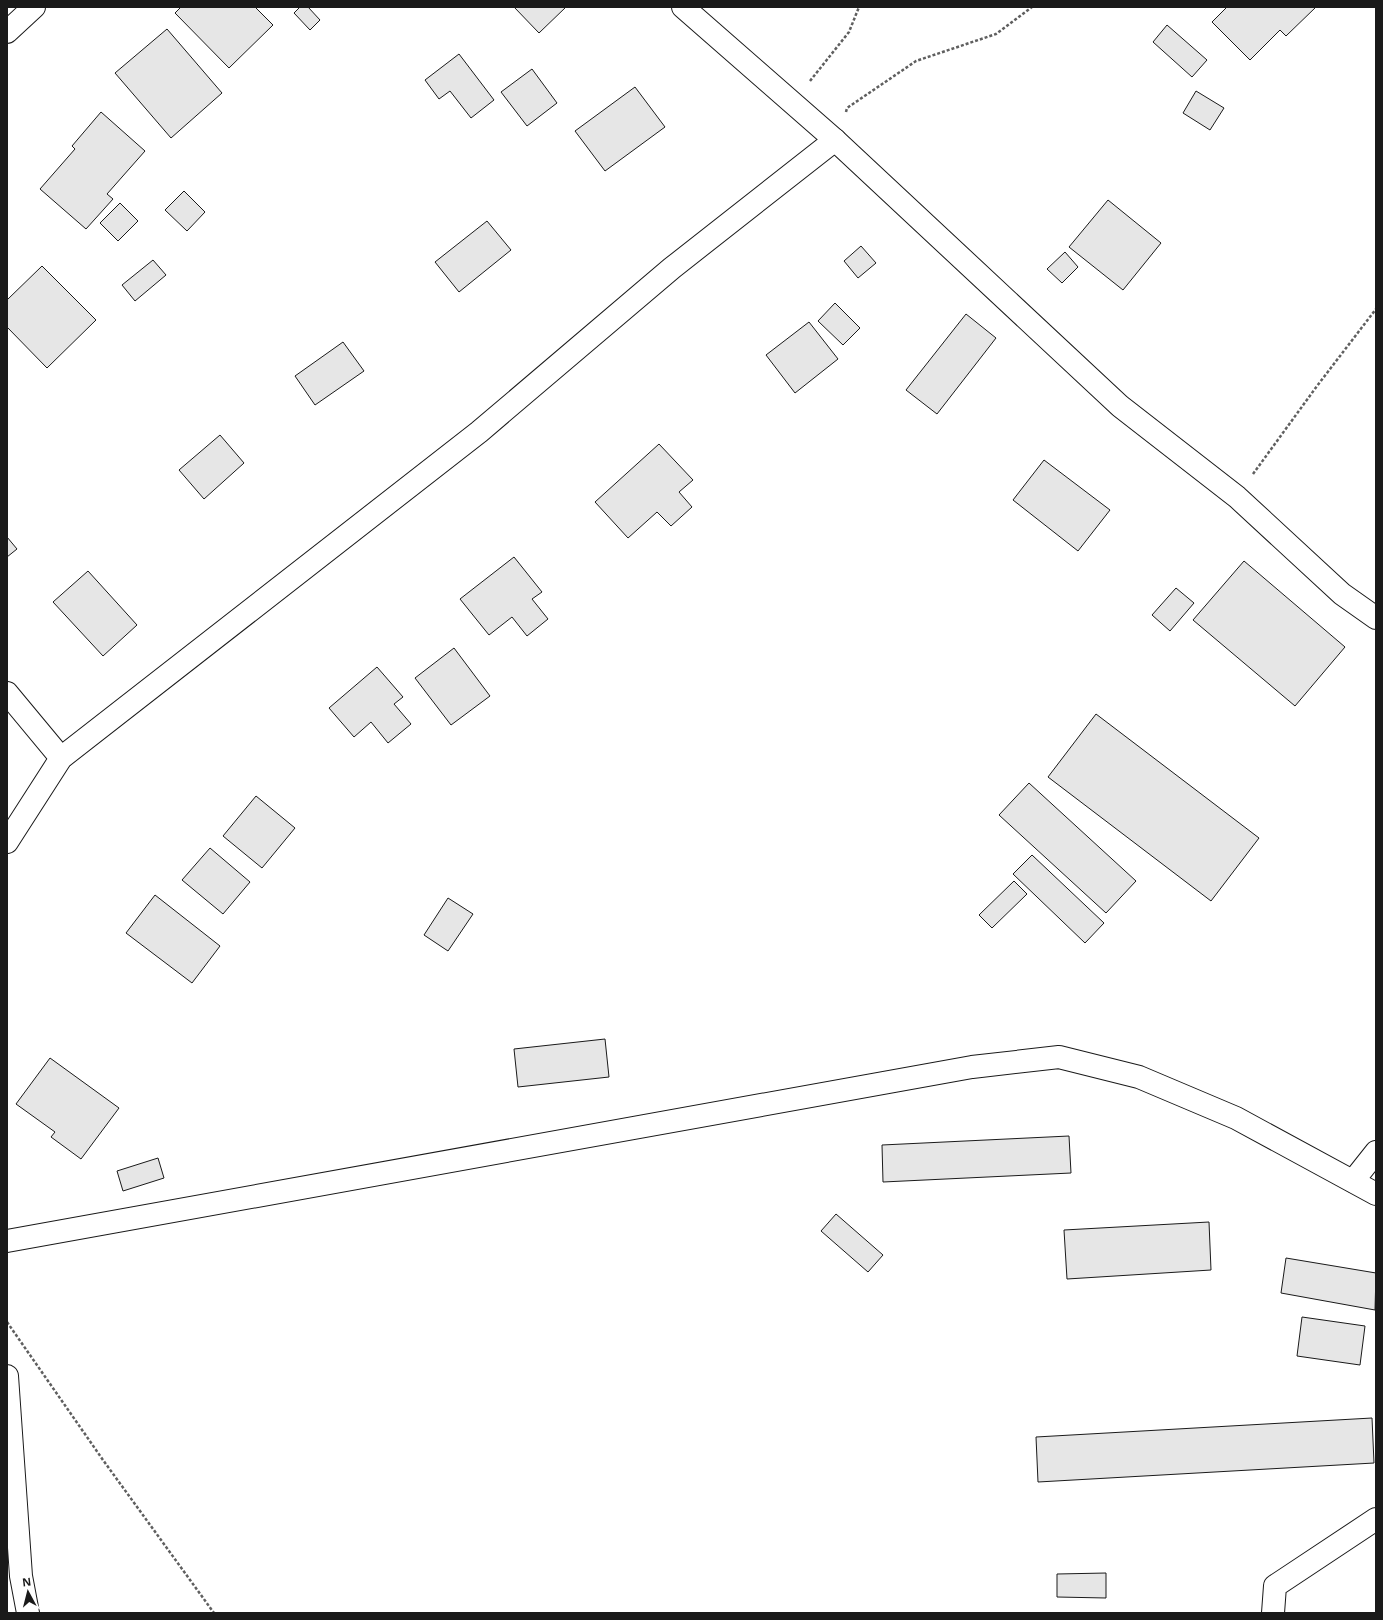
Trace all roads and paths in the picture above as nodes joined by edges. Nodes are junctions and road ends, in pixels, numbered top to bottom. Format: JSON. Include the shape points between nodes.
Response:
{"nodes":[{"id":1,"x":34,"y":7,"type":"edge"},
{"id":2,"x":683,"y":7,"type":"edge"},
{"id":3,"x":859,"y":7,"type":"edge"},
{"id":4,"x":1032,"y":7,"type":"edge"},
{"id":5,"x":7,"y":32,"type":"edge"},
{"id":6,"x":793,"y":103,"type":"junction"},
{"id":7,"x":835,"y":140,"type":"junction"},
{"id":8,"x":1376,"y":308,"type":"edge"},
{"id":9,"x":1237,"y":498,"type":"junction"},
{"id":10,"x":1376,"y":618,"type":"edge"},
{"id":11,"x":7,"y":693,"type":"edge"},
{"id":12,"x":61,"y":758,"type":"junction"},
{"id":13,"x":7,"y":842,"type":"edge"},
{"id":14,"x":1376,"y":1152,"type":"edge"},
{"id":15,"x":1352,"y":1181,"type":"junction"},
{"id":16,"x":1376,"y":1194,"type":"edge"},
{"id":17,"x":7,"y":1241,"type":"edge"},
{"id":18,"x":7,"y":1322,"type":"edge"},
{"id":19,"x":7,"y":1376,"type":"edge"},
{"id":20,"x":1376,"y":1519,"type":"edge"},
{"id":21,"x":28,"y":1613,"type":"edge"},
{"id":22,"x":214,"y":1613,"type":"edge"},
{"id":23,"x":1273,"y":1613,"type":"edge"}],
"edges":[{"from":1,"to":5,"type":"street"},
{"from":2,"to":6,"type":"street"},
{"from":3,"to":6,"type":"path","via":[[849,32]]},
{"from":4,"to":7,"type":"path","via":[[996,34],[916,61],[847,108]]},
{"from":6,"to":7,"type":"street"},
{"from":7,"to":9,"type":"street","via":[[1120,406]]},
{"from":7,"to":12,"type":"street","via":[[672,268],[479,432]]},
{"from":8,"to":9,"type":"path"},
{"from":9,"to":10,"type":"street","via":[[1342,594]]},
{"from":11,"to":12,"type":"street"},
{"from":12,"to":13,"type":"street"},
{"from":14,"to":15,"type":"street"},
{"from":15,"to":16,"type":"street"},
{"from":15,"to":17,"type":"street","via":[[1236,1118],[1139,1077],[1059,1057],[972,1067]]},
{"from":18,"to":22,"type":"path"},
{"from":19,"to":21,"type":"street","via":[[21,1576]]},
{"from":20,"to":23,"type":"street","via":[[1275,1586]]}]}
